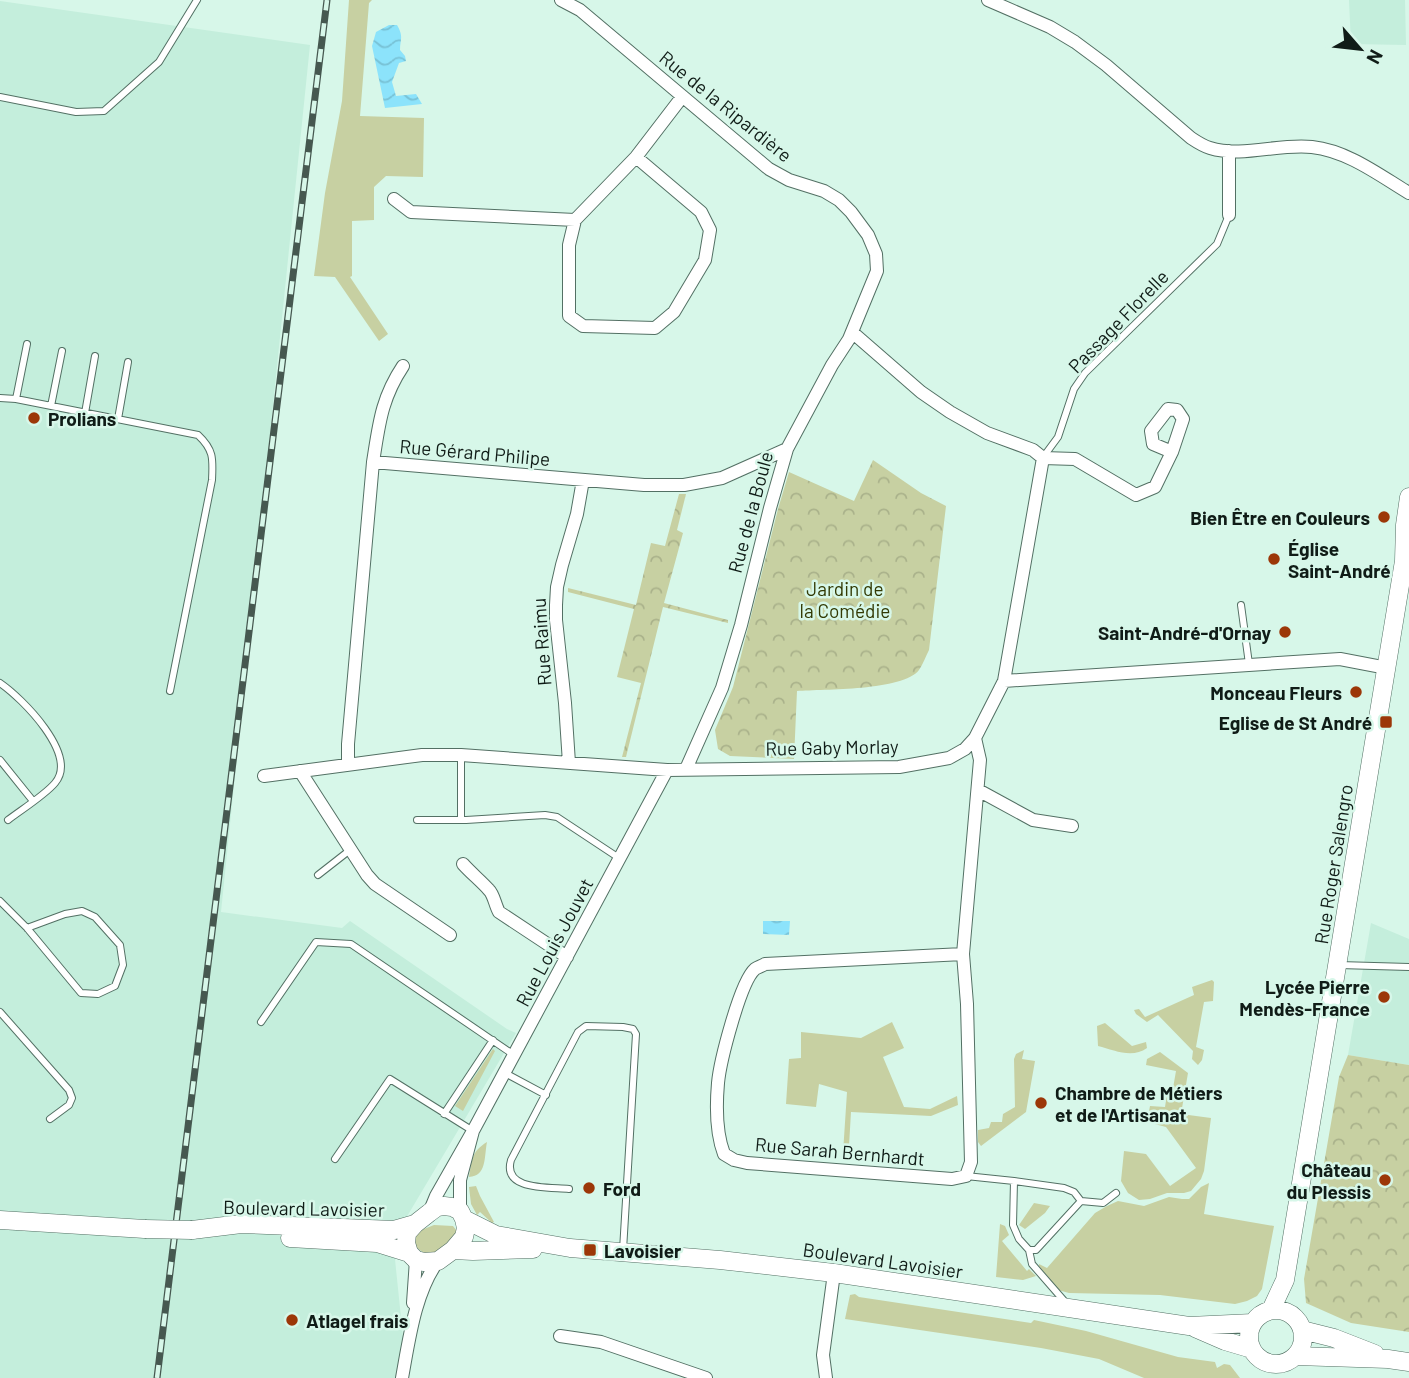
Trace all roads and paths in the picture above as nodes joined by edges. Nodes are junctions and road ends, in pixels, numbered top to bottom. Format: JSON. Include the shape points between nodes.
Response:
{"nodes":[{"id":1,"x":197,"y":0,"type":"edge"},
{"id":2,"x":561,"y":0,"type":"edge"},
{"id":3,"x":988,"y":0,"type":"edge"},
{"id":4,"x":0,"y":97,"type":"edge"},
{"id":5,"x":682,"y":97,"type":"junction"},
{"id":6,"x":1229,"y":151,"type":"junction"},
{"id":7,"x":636,"y":157,"type":"junction"},
{"id":8,"x":1409,"y":193,"type":"edge"},
{"id":9,"x":394,"y":199,"type":"dead end"},
{"id":10,"x":1229,"y":215,"type":"joint"},
{"id":11,"x":575,"y":220,"type":"junction"},
{"id":12,"x":868,"y":235,"type":"joint"},
{"id":13,"x":852,"y":332,"type":"junction"},
{"id":14,"x":27,"y":344,"type":"dead end"},
{"id":15,"x":62,"y":351,"type":"dead end"},
{"id":16,"x":95,"y":356,"type":"dead end"},
{"id":17,"x":128,"y":362,"type":"dead end"},
{"id":18,"x":402,"y":366,"type":"dead end"},
{"id":19,"x":0,"y":398,"type":"edge"},
{"id":20,"x":16,"y":399,"type":"junction"},
{"id":21,"x":51,"y":406,"type":"junction"},
{"id":22,"x":85,"y":413,"type":"junction"},
{"id":23,"x":118,"y":419,"type":"junction"},
{"id":24,"x":787,"y":449,"type":"junction"},
{"id":25,"x":1172,"y":453,"type":"dead end"},
{"id":26,"x":1043,"y":458,"type":"junction"},
{"id":27,"x":373,"y":462,"type":"junction"},
{"id":28,"x":583,"y":480,"type":"junction"},
{"id":29,"x":1409,"y":497,"type":"edge"},
{"id":30,"x":1404,"y":590,"type":"edge"},
{"id":31,"x":1241,"y":605,"type":"dead end"},
{"id":32,"x":1250,"y":666,"type":"junction"},
{"id":33,"x":1387,"y":668,"type":"junction"},
{"id":34,"x":1004,"y":681,"type":"junction"},
{"id":35,"x":0,"y":683,"type":"edge"},
{"id":36,"x":170,"y":691,"type":"dead end"},
{"id":37,"x":975,"y":738,"type":"junction"},
{"id":38,"x":461,"y":755,"type":"junction"},
{"id":39,"x":0,"y":760,"type":"edge"},
{"id":40,"x":569,"y":763,"type":"junction"},
{"id":41,"x":348,"y":764,"type":"junction"},
{"id":42,"x":686,"y":769,"type":"junction"},
{"id":43,"x":667,"y":770,"type":"junction"},
{"id":44,"x":300,"y":771,"type":"junction"},
{"id":45,"x":264,"y":776,"type":"dead end"},
{"id":46,"x":978,"y":790,"type":"junction"},
{"id":47,"x":33,"y":801,"type":"junction"},
{"id":48,"x":8,"y":820,"type":"dead end"},
{"id":49,"x":461,"y":820,"type":"junction"},
{"id":50,"x":417,"y":821,"type":"dead end"},
{"id":51,"x":1072,"y":826,"type":"dead end"},
{"id":52,"x":351,"y":848,"type":"junction"},
{"id":53,"x":621,"y":859,"type":"junction"},
{"id":54,"x":463,"y":864,"type":"dead end"},
{"id":55,"x":318,"y":874,"type":"dead end"},
{"id":56,"x":0,"y":901,"type":"edge"},
{"id":57,"x":27,"y":928,"type":"junction"},
{"id":58,"x":450,"y":935,"type":"dead end"},
{"id":59,"x":963,"y":954,"type":"junction"},
{"id":60,"x":567,"y":957,"type":"junction"},
{"id":61,"x":1338,"y":965,"type":"junction"},
{"id":62,"x":1409,"y":967,"type":"edge"},
{"id":63,"x":0,"y":1012,"type":"edge"},
{"id":64,"x":261,"y":1022,"type":"dead end"},
{"id":65,"x":493,"y":1040,"type":"junction"},
{"id":66,"x":514,"y":1055,"type":"junction"},
{"id":67,"x":505,"y":1073,"type":"junction"},
{"id":68,"x":545,"y":1095,"type":"junction"},
{"id":69,"x":444,"y":1114,"type":"junction"},
{"id":70,"x":50,"y":1119,"type":"dead end"},
{"id":71,"x":473,"y":1131,"type":"junction"},
{"id":72,"x":335,"y":1159,"type":"dead end"},
{"id":73,"x":965,"y":1177,"type":"junction"},
{"id":74,"x":1014,"y":1181,"type":"junction"},
{"id":75,"x":569,"y":1189,"type":"dead end"},
{"id":76,"x":1116,"y":1193,"type":"dead end"},
{"id":77,"x":1081,"y":1201,"type":"junction"},
{"id":78,"x":462,"y":1215,"type":"junction"},
{"id":79,"x":422,"y":1218,"type":"junction"},
{"id":80,"x":0,"y":1220,"type":"edge"},
{"id":81,"x":192,"y":1230,"type":"junction"},
{"id":82,"x":570,"y":1248,"type":"junction"},
{"id":83,"x":453,"y":1250,"type":"junction"},
{"id":84,"x":1029,"y":1250,"type":"junction"},
{"id":85,"x":623,"y":1252,"type":"junction"},
{"id":86,"x":413,"y":1257,"type":"junction"},
{"id":87,"x":438,"y":1261,"type":"junction"},
{"id":88,"x":834,"y":1273,"type":"junction"},
{"id":89,"x":1286,"y":1280,"type":"junction"},
{"id":90,"x":1070,"y":1307,"type":"junction"},
{"id":91,"x":1271,"y":1310,"type":"junction"},
{"id":92,"x":1253,"y":1323,"type":"junction"},
{"id":93,"x":1298,"y":1323,"type":"junction"},
{"id":94,"x":412,"y":1324,"type":"junction"},
{"id":95,"x":1189,"y":1326,"type":"junction"},
{"id":96,"x":561,"y":1336,"type":"dead end"},
{"id":97,"x":1388,"y":1359,"type":"junction"},
{"id":98,"x":1409,"y":1362,"type":"edge"},
{"id":99,"x":1272,"y":1364,"type":"edge"},
{"id":100,"x":402,"y":1378,"type":"edge"},
{"id":101,"x":706,"y":1378,"type":"edge"},
{"id":102,"x":826,"y":1378,"type":"edge"}],
"edges":[{"from":1,"to":4,"type":"lane","via":[[159,62],[104,111],[76,112]]},
{"from":2,"to":5,"type":"street","name":"Rue de la Ripardière","via":[[580,10]]},
{"from":3,"to":6,"type":"street","via":[[1075,42],[1191,138],[1206,147]]},
{"from":5,"to":7,"type":"street"},
{"from":5,"to":12,"type":"street","name":"Rue de la Ripardière","via":[[769,169],[839,200]]},
{"from":6,"to":8,"type":"street","via":[[1299,146],[1329,150],[1355,160]]},
{"from":6,"to":10,"type":"street"},
{"from":7,"to":11,"type":"street"},
{"from":7,"to":11,"type":"street","via":[[701,212],[710,230],[705,260],[674,312],[655,328],[583,326],[569,316],[569,245]]},
{"from":9,"to":11,"type":"street","via":[[411,212]]},
{"from":10,"to":26,"type":"lane","name":"Passage Florelle","via":[[1217,244],[1085,373],[1074,389],[1058,437]]},
{"from":12,"to":13,"type":"street","name":"Rue de la Boule","via":[[877,271]]},
{"from":13,"to":24,"type":"street","name":"Rue de la Boule"},
{"from":13,"to":26,"type":"street","via":[[950,412]]},
{"from":14,"to":20,"type":"lane"},
{"from":15,"to":21,"type":"lane"},
{"from":16,"to":22,"type":"lane"},
{"from":17,"to":23,"type":"lane"},
{"from":18,"to":27,"type":"street","via":[[385,398]]},
{"from":19,"to":20,"type":"lane"},
{"from":20,"to":21,"type":"lane"},
{"from":21,"to":22,"type":"lane"},
{"from":22,"to":23,"type":"lane"},
{"from":23,"to":36,"type":"lane","via":[[198,435],[209,444],[213,458]]},
{"from":24,"to":28,"type":"street","name":"Rue Gérard Philipe","via":[[722,478],[684,485]]},
{"from":24,"to":42,"type":"street","name":"Rue de la Boule","via":[[722,688]]},
{"from":25,"to":26,"type":"street","via":[[1154,487],[1136,495],[1075,459]]},
{"from":26,"to":34,"type":"street","name":"Rue Gaby Morlay"},
{"from":27,"to":28,"type":"street","name":"Rue Gérard Philipe"},
{"from":27,"to":41,"type":"street","name":"Rue Gérard Philipe"},
{"from":28,"to":40,"type":"street","name":"Rue Raimu","via":[[556,605]]},
{"from":29,"to":30,"type":"main road","name":"Rue Roger Salengro"},
{"from":30,"to":33,"type":"main road","name":"Rue Roger Salengro"},
{"from":31,"to":32,"type":"lane"},
{"from":32,"to":33,"type":"street","via":[[1340,659]]},
{"from":32,"to":34,"type":"street"},
{"from":33,"to":61,"type":"main road","name":"Rue Roger Salengro"},
{"from":34,"to":37,"type":"street","name":"Rue Gaby Morlay"},
{"from":35,"to":47,"type":"lane","via":[[37,718],[57,748],[62,768],[56,782]]},
{"from":37,"to":42,"type":"street","name":"Rue Gaby Morlay","via":[[949,758],[899,767]]},
{"from":37,"to":46,"type":"street","via":[[980,760]]},
{"from":38,"to":40,"type":"street"},
{"from":38,"to":41,"type":"street"},
{"from":38,"to":49,"type":"lane"},
{"from":39,"to":47,"type":"lane"},
{"from":40,"to":43,"type":"street"},
{"from":41,"to":44,"type":"street"},
{"from":42,"to":43,"type":"street"},
{"from":43,"to":53,"type":"street","name":"Rue Louis Jouvet"},
{"from":44,"to":45,"type":"street"},
{"from":44,"to":52,"type":"street"},
{"from":46,"to":51,"type":"street","via":[[1033,820]]},
{"from":46,"to":59,"type":"street"},
{"from":47,"to":48,"type":"lane"},
{"from":49,"to":50,"type":"lane"},
{"from":49,"to":53,"type":"lane","via":[[556,817]]},
{"from":52,"to":55,"type":"lane"},
{"from":52,"to":58,"type":"street","via":[[375,884]]},
{"from":53,"to":60,"type":"street","name":"Rue Louis Jouvet"},
{"from":54,"to":60,"type":"street","via":[[491,891],[499,912]]},
{"from":56,"to":57,"type":"lane"},
{"from":57,"to":57,"type":"lane","via":[[81,993],[98,994],[115,986],[123,965],[120,945],[95,917],[82,911]]},
{"from":59,"to":73,"type":"street","via":[[971,1162]]},
{"from":59,"to":73,"type":"street","name":"Rue Sarah Bernhardt","via":[[765,964],[754,970],[728,1035],[718,1083],[718,1132],[724,1154],[747,1164],[952,1180]]},
{"from":60,"to":66,"type":"street","name":"Rue Louis Jouvet"},
{"from":61,"to":62,"type":"lane"},
{"from":61,"to":89,"type":"main road","name":"Rue Roger Salengro"},
{"from":63,"to":70,"type":"lane","via":[[69,1090],[69,1105]]},
{"from":64,"to":65,"type":"lane","via":[[316,942],[339,943],[351,944]]},
{"from":65,"to":66,"type":"lane"},
{"from":65,"to":69,"type":"lane"},
{"from":66,"to":67,"type":"street","name":"Rue Louis Jouvet"},
{"from":67,"to":68,"type":"lane"},
{"from":67,"to":71,"type":"street","name":"Rue Louis Jouvet"},
{"from":68,"to":75,"type":"lane","via":[[509,1167],[512,1176],[527,1186]]},
{"from":68,"to":85,"type":"lane","via":[[582,1027],[633,1029]]},
{"from":69,"to":71,"type":"lane"},
{"from":69,"to":72,"type":"lane","via":[[390,1079]]},
{"from":71,"to":78,"type":"street","name":"Rue Louis Jouvet","via":[[460,1180]]},
{"from":71,"to":79,"type":"street","name":"Rue Louis Jouvet"},
{"from":73,"to":74,"type":"lane"},
{"from":74,"to":77,"type":"lane","via":[[1064,1188]]},
{"from":74,"to":84,"type":"lane","via":[[1013,1225]]},
{"from":76,"to":77,"type":"lane","via":[[1103,1203]]},
{"from":77,"to":84,"type":"lane","via":[[1036,1250]]},
{"from":78,"to":79,"type":"main road","name":"Boulevard Lavoisier","via":[[444,1206]]},
{"from":78,"to":82,"type":"main road","name":"Boulevard Lavoisier","via":[[496,1235]]},
{"from":78,"to":83,"type":"main road","via":[[464,1237]]},
{"from":79,"to":81,"type":"main road","name":"Boulevard Lavoisier","via":[[394,1230],[241,1224]]},
{"from":79,"to":86,"type":"main road","name":"Boulevard Lavoisier","via":[[407,1233]]},
{"from":80,"to":81,"type":"main road","name":"Boulevard Lavoisier","bridge":true},
{"from":81,"to":86,"type":"main road","name":"Boulevard Lavoisier","via":[[377,1243]]},
{"from":82,"to":83,"type":"main road","name":"Boulevard Lavoisier"},
{"from":82,"to":85,"type":"main road","name":"Boulevard Lavoisier"},
{"from":83,"to":87,"type":"main road"},
{"from":84,"to":90,"type":"lane","via":[[1032,1264]]},
{"from":85,"to":88,"type":"main road","name":"Boulevard Lavoisier"},
{"from":86,"to":87,"type":"main road","name":"Boulevard Lavoisier"},
{"from":86,"to":94,"type":"street"},
{"from":87,"to":94,"type":"street","via":[[429,1273]]},
{"from":88,"to":90,"type":"main road","name":"Boulevard Lavoisier"},
{"from":88,"to":102,"type":"street","via":[[823,1355]]},
{"from":89,"to":91,"type":"main road"},
{"from":89,"to":93,"type":"main road"},
{"from":90,"to":95,"type":"main road","name":"Boulevard Lavoisier"},
{"from":91,"to":92,"type":"main road"},
{"from":91,"to":93,"type":"main road"},
{"from":92,"to":95,"type":"main road","name":"Boulevard Lavoisier"},
{"from":92,"to":99,"type":"main road","via":[[1249,1340]]},
{"from":93,"to":97,"type":"main road"},
{"from":93,"to":99,"type":"main road","via":[[1303,1344]]},
{"from":94,"to":100,"type":"street"},
{"from":95,"to":99,"type":"main road","name":"Boulevard Lavoisier"},
{"from":96,"to":101,"type":"street","via":[[601,1342]]},
{"from":97,"to":98,"type":"main road"},
{"from":97,"to":99,"type":"main road","name":"Boulevard Lavoisier"}]}
